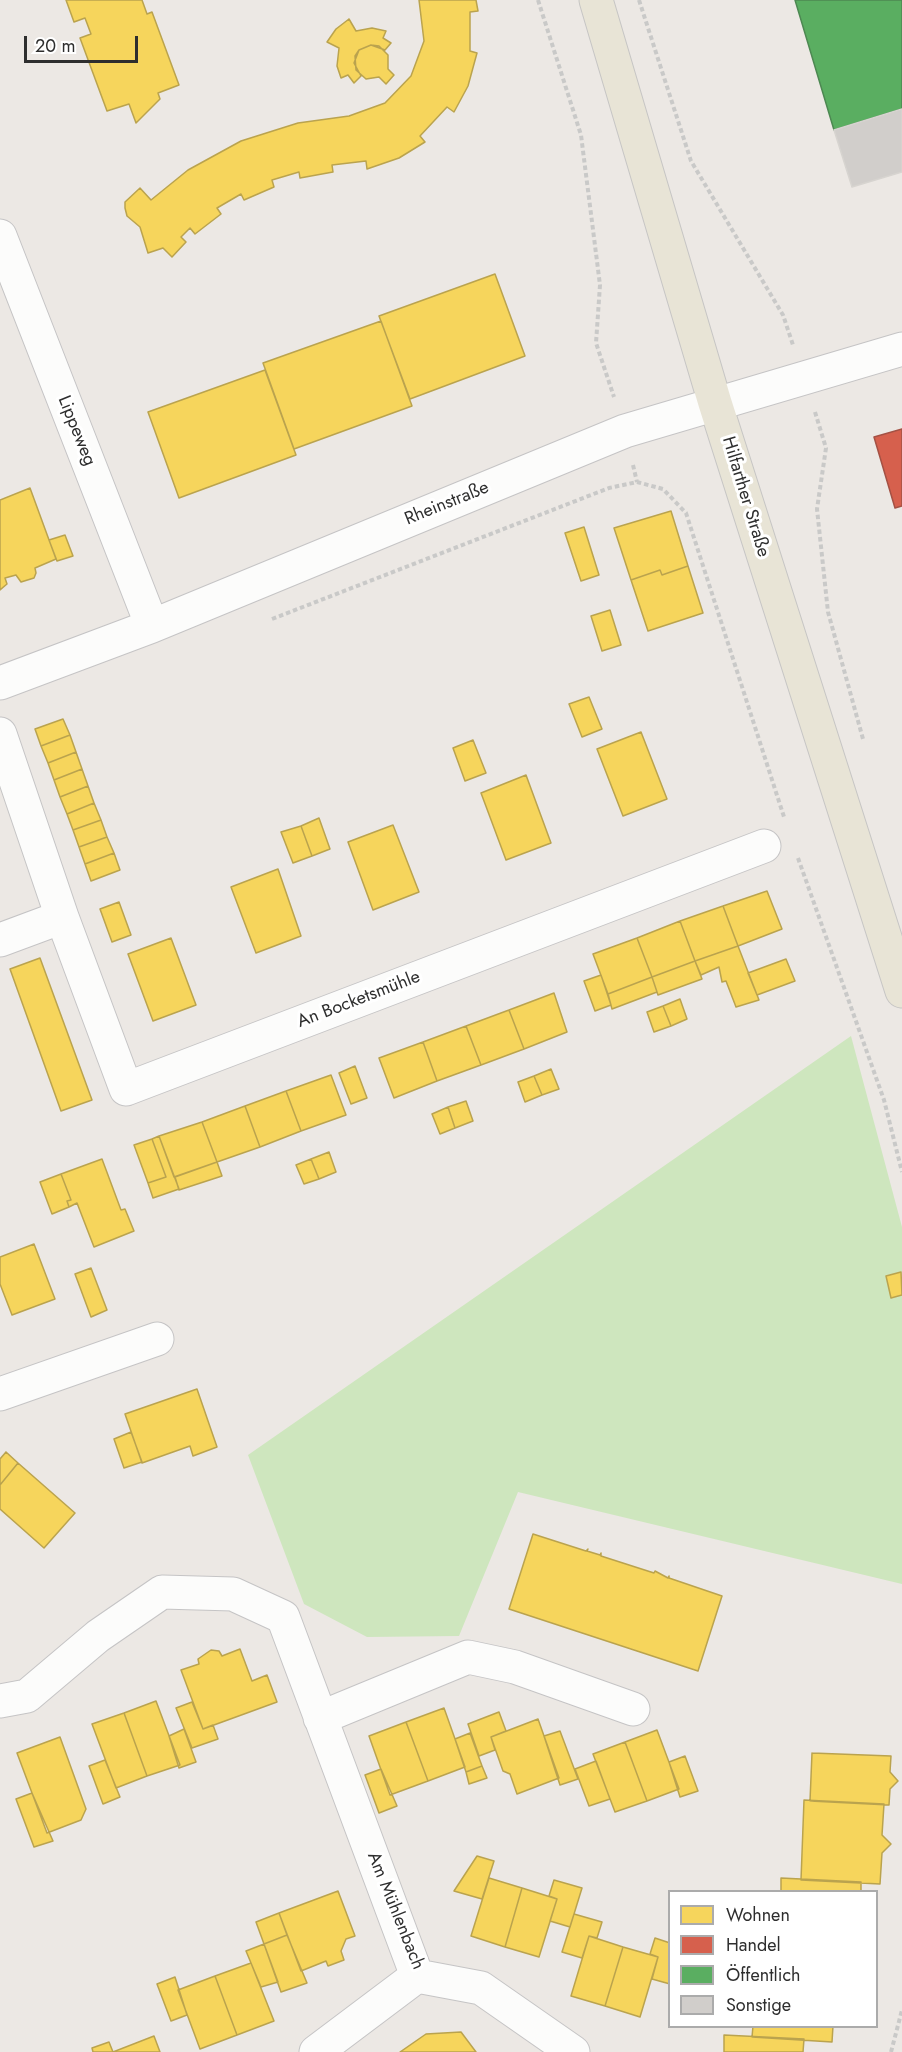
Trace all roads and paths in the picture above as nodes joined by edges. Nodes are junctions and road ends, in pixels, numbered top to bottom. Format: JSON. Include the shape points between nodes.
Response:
{"nodes":[{"id":1,"x":538,"y":0,"type":"edge"},
{"id":2,"x":596,"y":0,"type":"edge"},
{"id":3,"x":639,"y":0,"type":"edge"},
{"id":4,"x":0,"y":236,"type":"edge"},
{"id":5,"x":902,"y":349,"type":"edge"},
{"id":6,"x":804,"y":377,"type":"junction"},
{"id":7,"x":716,"y":403,"type":"junction"},
{"id":8,"x":625,"y":432,"type":"junction"},
{"id":9,"x":637,"y":482,"type":"junction"},
{"id":10,"x":265,"y":621,"type":"dead end"},
{"id":11,"x":152,"y":626,"type":"junction"},
{"id":12,"x":0,"y":683,"type":"edge"},
{"id":13,"x":0,"y":734,"type":"edge"},
{"id":14,"x":865,"y":747,"type":"dead end"},
{"id":15,"x":782,"y":840,"type":"junction"},
{"id":16,"x":62,"y":917,"type":"junction"},
{"id":17,"x":0,"y":940,"type":"edge"},
{"id":18,"x":902,"y":991,"type":"edge"},
{"id":19,"x":902,"y":1172,"type":"edge"},
{"id":20,"x":157,"y":1339,"type":"dead end"},
{"id":21,"x":0,"y":1394,"type":"edge"},
{"id":22,"x":0,"y":1701,"type":"edge"},
{"id":23,"x":633,"y":1709,"type":"dead end"},
{"id":24,"x":320,"y":1718,"type":"junction"},
{"id":25,"x":417,"y":1976,"type":"junction"},
{"id":26,"x":902,"y":2010,"type":"edge"},
{"id":27,"x":316,"y":2052,"type":"edge"},
{"id":28,"x":573,"y":2052,"type":"edge"},
{"id":29,"x":891,"y":2052,"type":"edge"}],
"edges":[{"from":1,"to":8,"type":"path","via":[[581,135],[600,285],[596,343]]},
{"from":2,"to":7,"type":"main road","name":"Hilfarther Straße"},
{"from":3,"to":6,"type":"path","via":[[692,161],[783,315]]},
{"from":4,"to":11,"type":"street","name":"Lippeweg"},
{"from":5,"to":6,"type":"street","name":"Rheinstraße"},
{"from":6,"to":7,"type":"street","name":"Rheinstraße"},
{"from":6,"to":14,"type":"path","via":[[826,448],[817,509],[828,612]]},
{"from":7,"to":8,"type":"street","name":"Rheinstraße"},
{"from":7,"to":18,"type":"main road","name":"Hilfarther Straße"},
{"from":8,"to":9,"type":"path"},
{"from":8,"to":11,"type":"street","name":"Rheinstraße"},
{"from":9,"to":10,"type":"path","via":[[609,488]]},
{"from":9,"to":15,"type":"path","via":[[663,489],[686,513]]},
{"from":11,"to":12,"type":"street","name":"Rheinstraße"},
{"from":13,"to":16,"type":"street","name":"An Bocketsmühle"},
{"from":15,"to":16,"type":"street","name":"An Bocketsmühle","via":[[126,1089]]},
{"from":15,"to":19,"type":"path","via":[[884,1100]]},
{"from":16,"to":17,"type":"street"},
{"from":20,"to":21,"type":"street"},
{"from":22,"to":24,"type":"street","name":"Am Mühlenbach","via":[[27,1696],[98,1636],[162,1592],[233,1594],[283,1617]]},
{"from":23,"to":24,"type":"street","via":[[515,1667],[468,1657]]},
{"from":24,"to":25,"type":"street","name":"Am Mühlenbach"},
{"from":25,"to":27,"type":"street"},
{"from":25,"to":28,"type":"street","name":"Am Mühlenbach","via":[[481,1988]]},
{"from":26,"to":29,"type":"path"}]}
